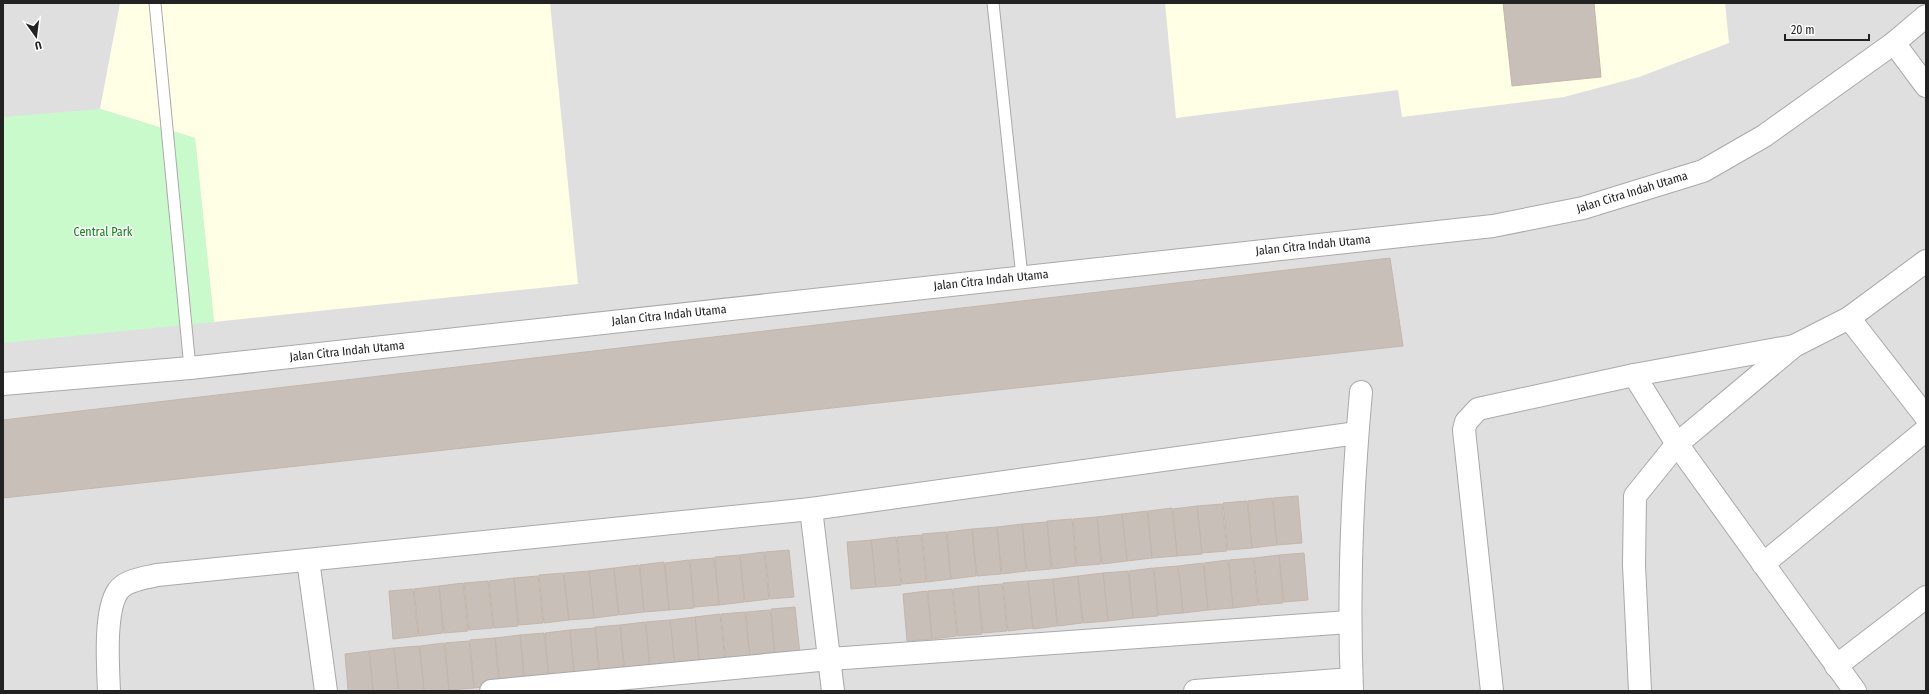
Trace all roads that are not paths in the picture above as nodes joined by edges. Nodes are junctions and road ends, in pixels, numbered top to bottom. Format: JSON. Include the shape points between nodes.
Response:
{"nodes":[{"id":1,"x":155,"y":3,"type":"edge"},
{"id":2,"x":993,"y":3,"type":"edge"},
{"id":3,"x":1926,"y":16,"type":"edge"},
{"id":4,"x":1894,"y":43,"type":"junction"},
{"id":5,"x":1926,"y":86,"type":"edge"},
{"id":6,"x":1926,"y":261,"type":"edge"},
{"id":7,"x":1022,"y":277,"type":"junction"},
{"id":8,"x":1849,"y":318,"type":"junction"},
{"id":9,"x":1794,"y":346,"type":"junction"},
{"id":10,"x":190,"y":368,"type":"junction"},
{"id":11,"x":1634,"y":375,"type":"junction"},
{"id":12,"x":3,"y":384,"type":"edge"},
{"id":13,"x":1361,"y":392,"type":"dead end"},
{"id":14,"x":1926,"y":417,"type":"edge"},
{"id":15,"x":1926,"y":430,"type":"edge"},
{"id":16,"x":1357,"y":433,"type":"junction"},
{"id":17,"x":1677,"y":444,"type":"junction"},
{"id":18,"x":811,"y":509,"type":"junction"},
{"id":19,"x":308,"y":560,"type":"junction"},
{"id":20,"x":1763,"y":564,"type":"junction"},
{"id":21,"x":1926,"y":596,"type":"edge"},
{"id":22,"x":1349,"y":622,"type":"junction"},
{"id":23,"x":830,"y":659,"type":"junction"},
{"id":24,"x":1836,"y":666,"type":"junction"},
{"id":25,"x":1352,"y":685,"type":"edge"},
{"id":26,"x":109,"y":691,"type":"edge"},
{"id":27,"x":326,"y":691,"type":"edge"},
{"id":28,"x":490,"y":691,"type":"edge"},
{"id":29,"x":833,"y":691,"type":"edge"},
{"id":30,"x":1195,"y":691,"type":"edge"},
{"id":31,"x":1492,"y":691,"type":"edge"},
{"id":32,"x":1640,"y":691,"type":"edge"},
{"id":33,"x":1855,"y":691,"type":"edge"}],
"edges":[{"from":1,"to":10,"type":"lane"},
{"from":2,"to":7,"type":"lane"},
{"from":3,"to":4,"type":"street","name":"Jalan Citra Indah Utama"},
{"from":4,"to":5,"type":"street"},
{"from":4,"to":7,"type":"street","name":"Jalan Citra Indah Utama","via":[[1764,136],[1703,171],[1583,208],[1493,226]]},
{"from":6,"to":8,"type":"street"},
{"from":7,"to":10,"type":"street","name":"Jalan Citra Indah Utama"},
{"from":8,"to":9,"type":"street"},
{"from":8,"to":14,"type":"street"},
{"from":9,"to":11,"type":"street"},
{"from":9,"to":17,"type":"street"},
{"from":10,"to":12,"type":"street","name":"Jalan Citra Indah Utama"},
{"from":11,"to":17,"type":"street"},
{"from":11,"to":31,"type":"street","via":[[1478,409],[1466,422],[1464,430]]},
{"from":13,"to":16,"type":"street"},
{"from":15,"to":20,"type":"street"},
{"from":16,"to":18,"type":"street"},
{"from":16,"to":22,"type":"street"},
{"from":17,"to":20,"type":"street"},
{"from":17,"to":32,"type":"street","via":[[1635,496],[1634,565]]},
{"from":18,"to":19,"type":"street"},
{"from":18,"to":23,"type":"street"},
{"from":19,"to":26,"type":"street","via":[[157,575],[130,582],[118,591],[111,610],[107,656]]},
{"from":19,"to":27,"type":"street"},
{"from":20,"to":24,"type":"street"},
{"from":21,"to":24,"type":"street"},
{"from":22,"to":23,"type":"street"},
{"from":22,"to":25,"type":"street"},
{"from":23,"to":28,"type":"street"},
{"from":23,"to":29,"type":"street"},
{"from":24,"to":33,"type":"street"},
{"from":25,"to":30,"type":"street"}]}
